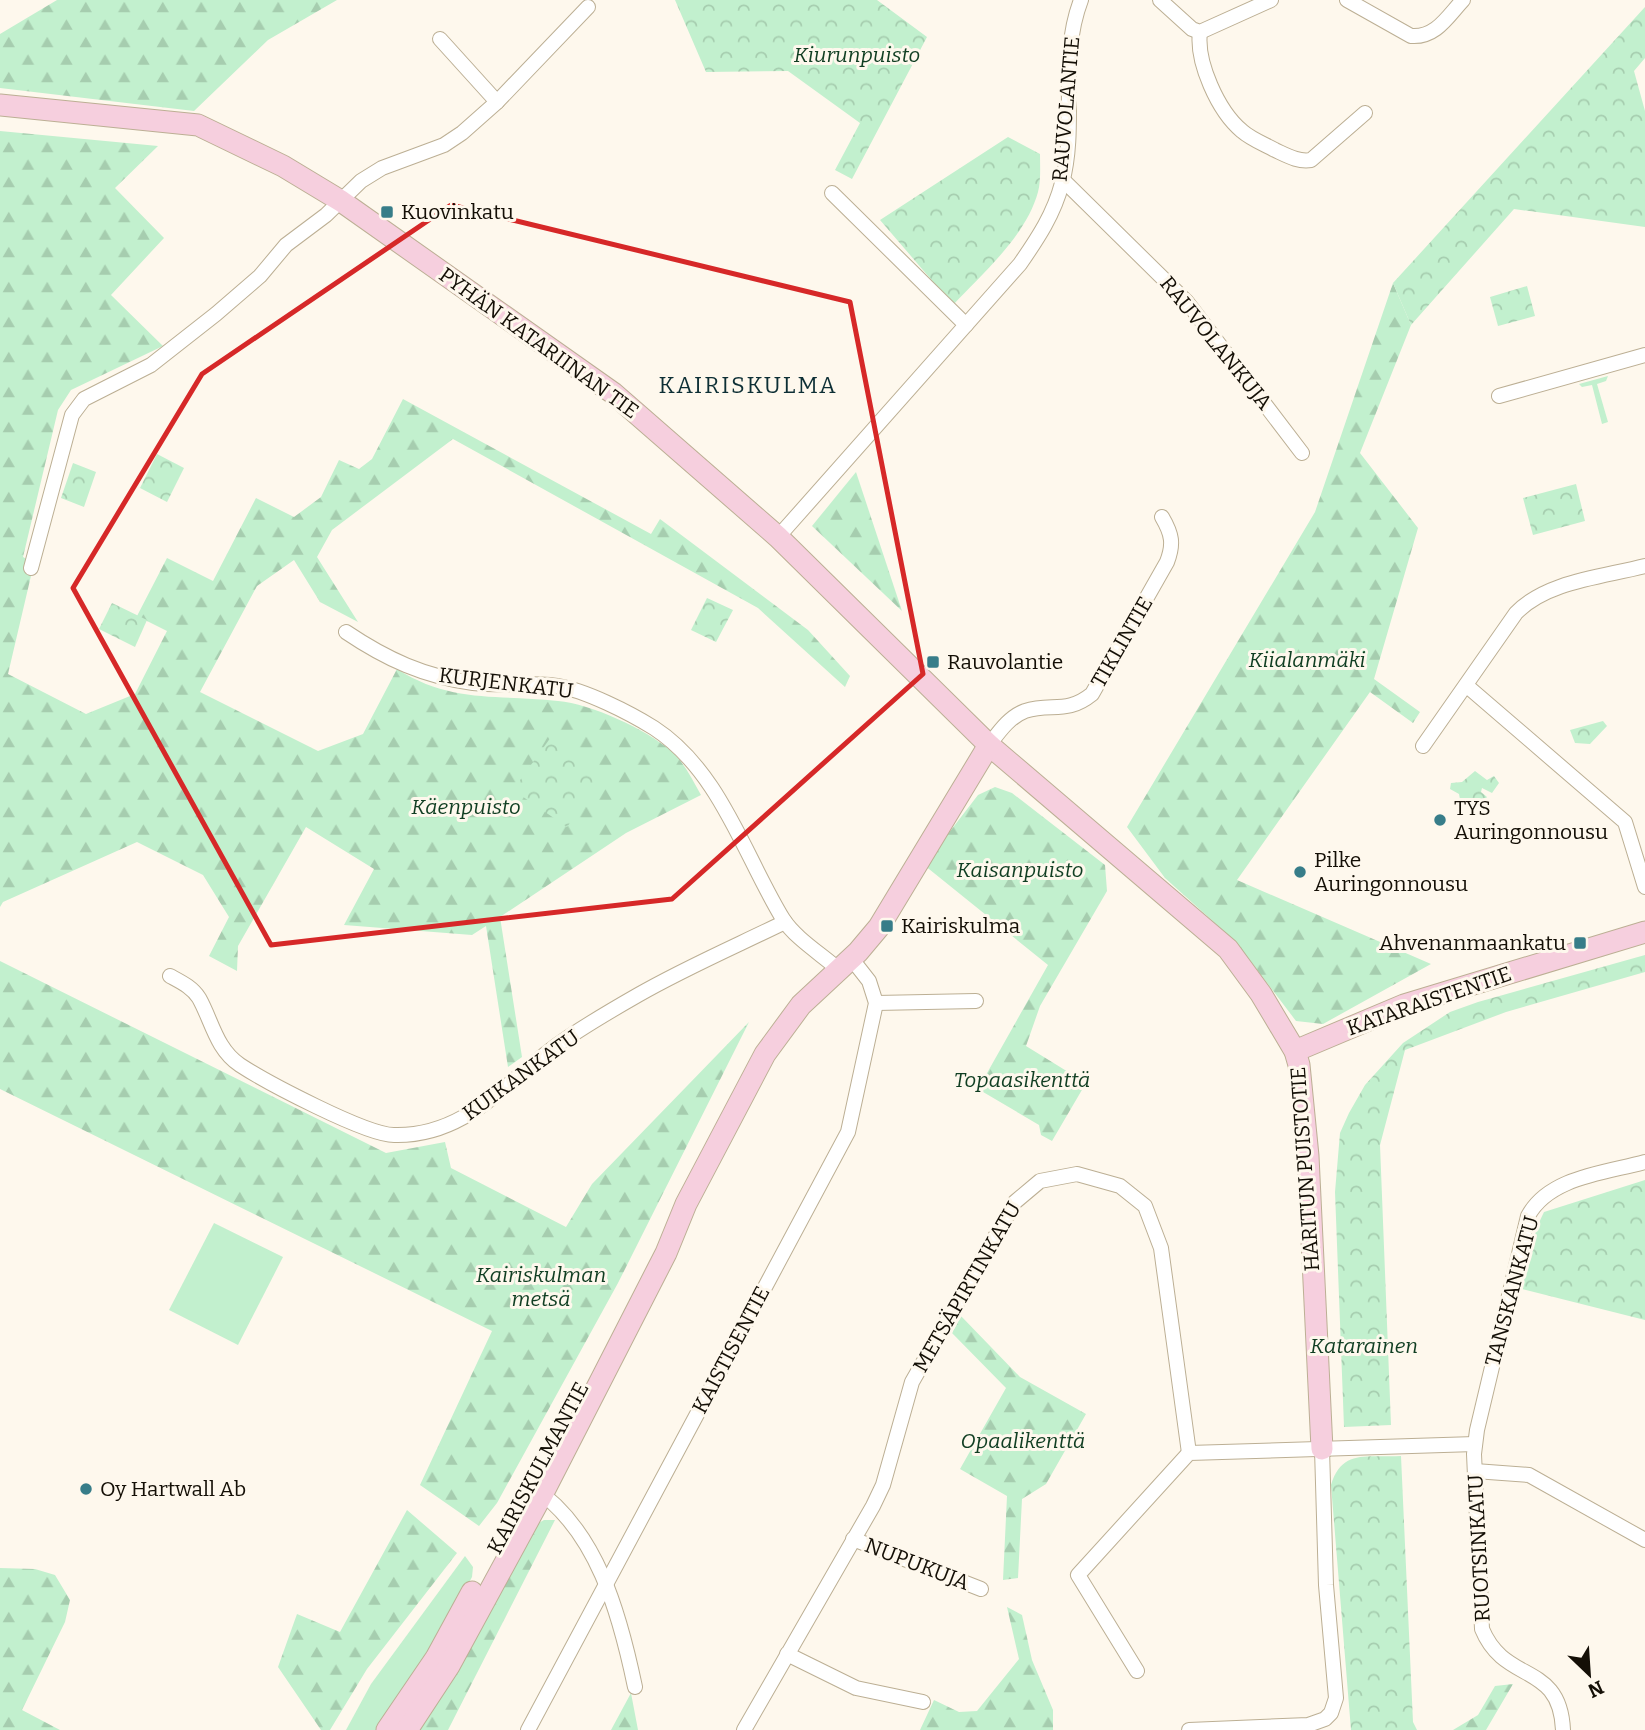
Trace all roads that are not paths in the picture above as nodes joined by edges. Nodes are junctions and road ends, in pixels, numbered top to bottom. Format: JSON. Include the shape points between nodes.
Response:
{"nodes":[{"id":1,"x":1082,"y":0,"type":"edge"},
{"id":2,"x":1160,"y":0,"type":"edge"},
{"id":3,"x":1271,"y":0,"type":"edge"},
{"id":4,"x":1347,"y":0,"type":"edge"},
{"id":5,"x":1463,"y":0,"type":"edge"},
{"id":6,"x":588,"y":7,"type":"dead end"},
{"id":7,"x":1200,"y":32,"type":"junction"},
{"id":8,"x":440,"y":39,"type":"dead end"},
{"id":9,"x":497,"y":102,"type":"junction"},
{"id":10,"x":0,"y":105,"type":"edge"},
{"id":11,"x":1365,"y":113,"type":"dead end"},
{"id":12,"x":1063,"y":180,"type":"junction"},
{"id":13,"x":832,"y":193,"type":"dead end"},
{"id":14,"x":341,"y":201,"type":"junction"},
{"id":15,"x":965,"y":325,"type":"junction"},
{"id":16,"x":1645,"y":355,"type":"edge"},
{"id":17,"x":1499,"y":396,"type":"dead end"},
{"id":18,"x":1302,"y":453,"type":"dead end"},
{"id":19,"x":1162,"y":517,"type":"dead end"},
{"id":20,"x":778,"y":537,"type":"junction"},
{"id":21,"x":1645,"y":566,"type":"edge"},
{"id":22,"x":31,"y":569,"type":"dead end"},
{"id":23,"x":346,"y":632,"type":"dead end"},
{"id":24,"x":1467,"y":686,"type":"junction"},
{"id":25,"x":989,"y":745,"type":"junction"},
{"id":26,"x":1423,"y":746,"type":"dead end"},
{"id":27,"x":1645,"y":887,"type":"edge"},
{"id":28,"x":785,"y":922,"type":"junction"},
{"id":29,"x":1645,"y":932,"type":"edge"},
{"id":30,"x":844,"y":964,"type":"junction"},
{"id":31,"x":170,"y":976,"type":"dead end"},
{"id":32,"x":976,"y":1000,"type":"dead end"},
{"id":33,"x":876,"y":1003,"type":"junction"},
{"id":34,"x":1295,"y":1051,"type":"junction"},
{"id":35,"x":1645,"y":1162,"type":"edge"},
{"id":36,"x":1322,"y":1449,"type":"junction"},
{"id":37,"x":1475,"y":1449,"type":"junction"},
{"id":38,"x":1189,"y":1453,"type":"junction"},
{"id":39,"x":1475,"y":1471,"type":"junction"},
{"id":40,"x":537,"y":1490,"type":"junction"},
{"id":41,"x":853,"y":1539,"type":"junction"},
{"id":42,"x":1645,"y":1540,"type":"edge"},
{"id":43,"x":607,"y":1583,"type":"junction"},
{"id":44,"x":981,"y":1589,"type":"dead end"},
{"id":45,"x":787,"y":1654,"type":"junction"},
{"id":46,"x":1136,"y":1671,"type":"dead end"},
{"id":47,"x":635,"y":1687,"type":"dead end"},
{"id":48,"x":923,"y":1702,"type":"dead end"},
{"id":49,"x":387,"y":1730,"type":"edge"},
{"id":50,"x":407,"y":1730,"type":"edge"},
{"id":51,"x":528,"y":1730,"type":"edge"},
{"id":52,"x":744,"y":1730,"type":"edge"},
{"id":53,"x":1189,"y":1730,"type":"edge"},
{"id":54,"x":1563,"y":1730,"type":"edge"}],
"edges":[{"from":1,"to":12,"type":"street","name":"RAUVOLANTIE","via":[[1069,53]]},
{"from":2,"to":7,"type":"street"},
{"from":3,"to":7,"type":"street"},
{"from":4,"to":5,"type":"street","via":[[1420,37],[1437,29]]},
{"from":6,"to":9,"type":"street"},
{"from":7,"to":11,"type":"street","via":[[1200,59],[1224,107],[1240,130],[1261,143],[1294,159],[1311,160]]},
{"from":8,"to":9,"type":"street"},
{"from":9,"to":14,"type":"street","via":[[444,145],[382,168]]},
{"from":10,"to":14,"type":"street","name":"PYHÄN KATARIINAN TIE","via":[[198,125],[283,166]]},
{"from":12,"to":15,"type":"street","name":"RAUVOLANTIE","via":[[1040,235]]},
{"from":12,"to":18,"type":"street","name":"RAUVOLANKUJA","via":[[1187,302]]},
{"from":13,"to":15,"type":"street"},
{"from":14,"to":20,"type":"street","name":"PYHÄN KATARIINAN TIE","via":[[613,393]]},
{"from":14,"to":22,"type":"street","via":[[286,245],[260,276],[216,314],[151,365],[84,399],[72,415]]},
{"from":15,"to":20,"type":"street","name":"RAUVOLANTIE"},
{"from":16,"to":17,"type":"street"},
{"from":19,"to":25,"type":"street","name":"TIKLINTIE","via":[[1172,541],[1167,562],[1092,694],[1066,708],[1024,711]]},
{"from":20,"to":25,"type":"street","name":"PYHÄN KATARIINAN TIE"},
{"from":21,"to":24,"type":"street","via":[[1544,593],[1528,602]]},
{"from":23,"to":28,"type":"street","name":"KURJENKATU","via":[[374,651],[424,672],[473,683],[579,691],[651,726],[684,753],[713,792]]},
{"from":24,"to":26,"type":"street"},
{"from":24,"to":27,"type":"street","via":[[1625,822]]},
{"from":25,"to":30,"type":"street","name":"KAIRISKULMANTIE","via":[[879,927]]},
{"from":25,"to":34,"type":"street","name":"HARITUN PUISTOTIE","via":[[1228,949]]},
{"from":28,"to":30,"type":"street","name":"KURJENKATU"},
{"from":28,"to":31,"type":"street","name":"KUIKANKATU","via":[[637,996],[557,1045],[477,1111],[440,1130],[391,1136],[351,1123],[239,1064],[216,1037],[199,998]]},
{"from":29,"to":34,"type":"street","name":"KATARAISTENTIE","via":[[1404,1005]]},
{"from":30,"to":33,"type":"street","via":[[869,981]]},
{"from":30,"to":40,"type":"street","name":"KAIRISKULMANTIE","via":[[801,1005],[765,1054],[686,1204],[628,1298]]},
{"from":32,"to":33,"type":"street"},
{"from":33,"to":43,"type":"street","name":"KAISTISENTIE","via":[[848,1132]]},
{"from":34,"to":36,"type":"street","name":"HARITUN PUISTOTIE","via":[[1308,1156]]},
{"from":35,"to":37,"type":"street","name":"TANSKANKATU","via":[[1551,1189],[1533,1206]]},
{"from":36,"to":37,"type":"street"},
{"from":36,"to":38,"type":"street"},
{"from":36,"to":53,"type":"street","name":"HARITUN PUISTOTIE","via":[[1335,1705],[1325,1719],[1308,1725]]},
{"from":37,"to":39,"type":"street","name":"RUOTSINKATU"},
{"from":38,"to":41,"type":"street","name":"METSÄPIRTINKATU","via":[[1164,1265],[1151,1216],[1138,1197],[1110,1181],[1077,1174],[1052,1177],[1031,1186],[1015,1202],[912,1382],[883,1485]]},
{"from":38,"to":46,"type":"street","via":[[1078,1575]]},
{"from":39,"to":42,"type":"street","via":[[1529,1475]]},
{"from":39,"to":54,"type":"street","name":"RUOTSINKATU","via":[[1482,1629],[1489,1647],[1500,1658],[1542,1681],[1557,1697]]},
{"from":40,"to":43,"type":"street","via":[[570,1523]]},
{"from":40,"to":49,"type":"street","name":"KAIRISKULMANTIE"},
{"from":40,"to":50,"type":"street","name":"KAIRISKULMANTIE","via":[[449,1666]]},
{"from":41,"to":44,"type":"street","name":"NUPUKUJA"},
{"from":41,"to":45,"type":"street","name":"METSÄPIRTINKATU"},
{"from":43,"to":47,"type":"street"},
{"from":43,"to":51,"type":"street","name":"KAISTISENTIE"},
{"from":45,"to":48,"type":"street","via":[[856,1688]]},
{"from":45,"to":52,"type":"street","name":"METSÄPIRTINKATU"}]}
